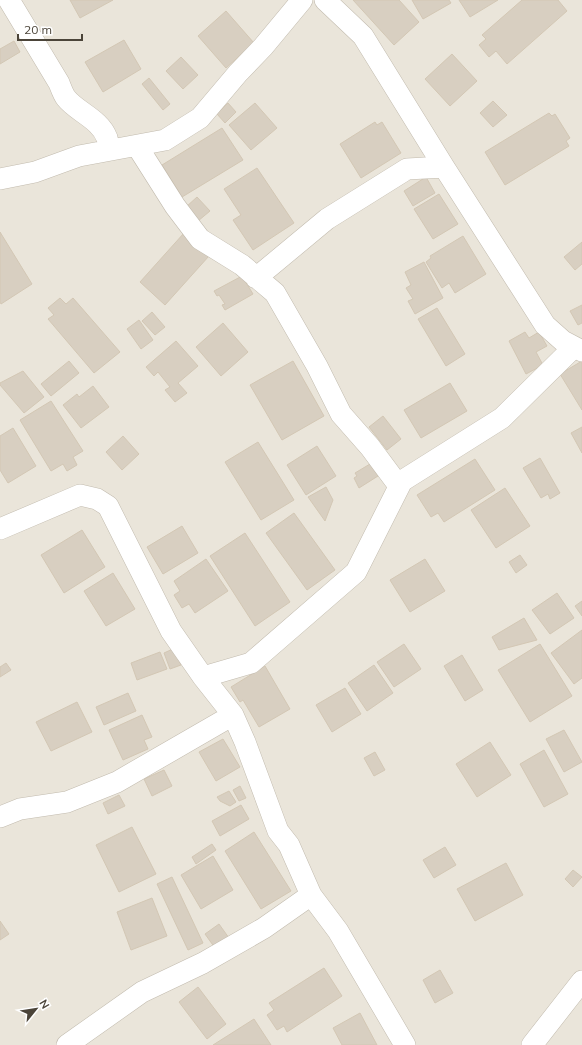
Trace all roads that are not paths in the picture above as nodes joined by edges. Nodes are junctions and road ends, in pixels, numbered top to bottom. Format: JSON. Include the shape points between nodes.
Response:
{"nodes":[{"id":1,"x":9,"y":0,"type":"edge"},
{"id":2,"x":302,"y":0,"type":"edge"},
{"id":3,"x":325,"y":0,"type":"edge"},
{"id":4,"x":137,"y":146,"type":"junction"},
{"id":5,"x":110,"y":150,"type":"junction"},
{"id":6,"x":444,"y":167,"type":"junction"},
{"id":7,"x":4,"y":172,"type":"edge"},
{"id":8,"x":256,"y":278,"type":"junction"},
{"id":9,"x":578,"y":349,"type":"edge"},
{"id":10,"x":399,"y":486,"type":"junction"},
{"id":11,"x":0,"y":529,"type":"edge"},
{"id":12,"x":203,"y":677,"type":"junction"},
{"id":13,"x":233,"y":715,"type":"junction"},
{"id":14,"x":0,"y":817,"type":"edge"},
{"id":15,"x":311,"y":895,"type":"junction"},
{"id":16,"x":582,"y":980,"type":"edge"},
{"id":17,"x":67,"y":1045,"type":"edge"},
{"id":18,"x":405,"y":1045,"type":"edge"},
{"id":19,"x":532,"y":1045,"type":"edge"}],
"edges":[{"from":1,"to":5,"type":"street","via":[[65,97],[102,130],[107,137]]},
{"from":2,"to":4,"type":"street","via":[[200,118],[164,140]]},
{"from":3,"to":6,"type":"street","via":[[363,36]]},
{"from":4,"to":5,"type":"street"},
{"from":4,"to":8,"type":"street","via":[[175,206],[200,239],[242,265]]},
{"from":5,"to":7,"type":"street","via":[[79,156],[35,172]]},
{"from":6,"to":8,"type":"street","via":[[407,169],[327,219]]},
{"from":6,"to":9,"type":"street","via":[[545,325]]},
{"from":8,"to":10,"type":"street","via":[[275,294],[317,366],[341,414]]},
{"from":9,"to":10,"type":"street","via":[[502,418],[402,481]]},
{"from":10,"to":12,"type":"street","via":[[356,572],[251,663]]},
{"from":11,"to":12,"type":"street","via":[[80,495],[97,499],[108,506],[171,631]]},
{"from":12,"to":13,"type":"street"},
{"from":13,"to":14,"type":"street","via":[[117,782],[67,802],[20,809]]},
{"from":13,"to":15,"type":"street","via":[[278,832],[289,845]]},
{"from":15,"to":17,"type":"street","via":[[264,928],[203,963],[142,992]]},
{"from":15,"to":18,"type":"street","via":[[338,931]]},
{"from":16,"to":19,"type":"street"}]}
